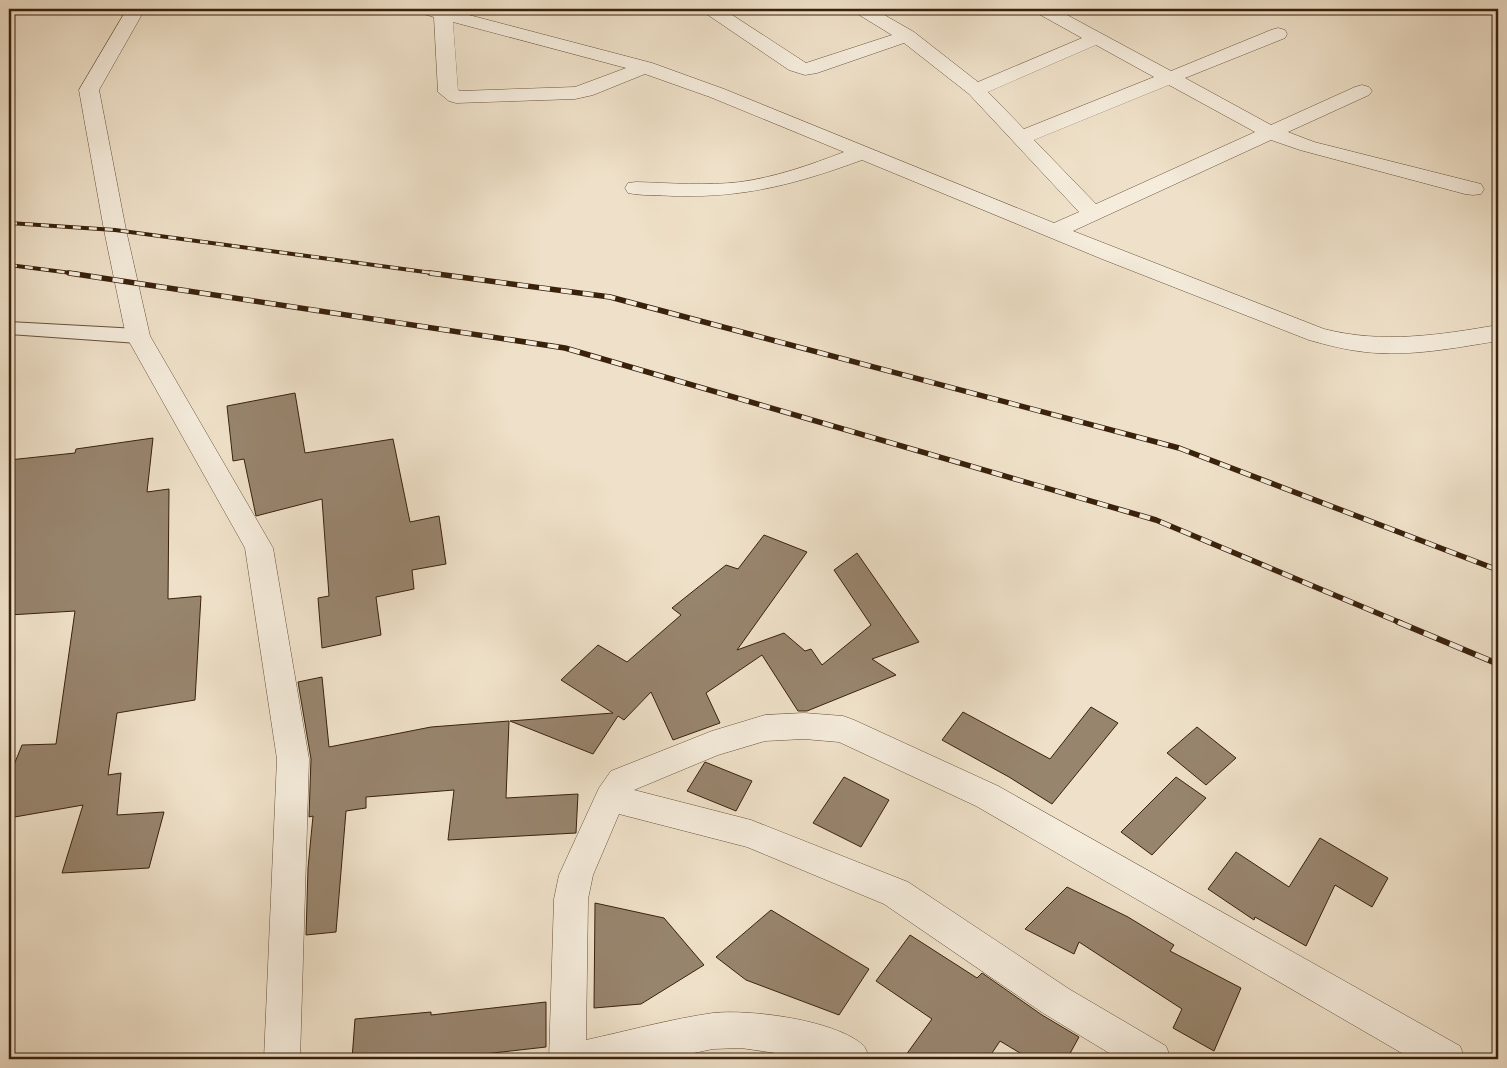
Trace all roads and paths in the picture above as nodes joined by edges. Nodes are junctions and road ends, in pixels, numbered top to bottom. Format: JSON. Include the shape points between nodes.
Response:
{"nodes":[{"id":1,"x":136,"y":9,"type":"edge"},
{"id":2,"x":711,"y":9,"type":"edge"},
{"id":3,"x":862,"y":9,"type":"edge"},
{"id":4,"x":1043,"y":9,"type":"edge"},
{"id":5,"x":434,"y":12,"type":"edge"},
{"id":6,"x":1278,"y":34,"type":"dead end"},
{"id":7,"x":907,"y":36,"type":"junction"},
{"id":8,"x":1097,"y":38,"type":"junction"},
{"id":9,"x":645,"y":67,"type":"junction"},
{"id":10,"x":1172,"y":77,"type":"junction"},
{"id":11,"x":976,"y":90,"type":"junction"},
{"id":12,"x":1362,"y":91,"type":"dead end"},
{"id":13,"x":1271,"y":132,"type":"junction"},
{"id":14,"x":1023,"y":137,"type":"junction"},
{"id":15,"x":863,"y":152,"type":"junction"},
{"id":16,"x":636,"y":188,"type":"dead end"},
{"id":17,"x":1473,"y":189,"type":"dead end"},
{"id":18,"x":1093,"y":214,"type":"junction"},
{"id":19,"x":1055,"y":231,"type":"junction"},
{"id":20,"x":9,"y":328,"type":"edge"},
{"id":21,"x":1498,"y":333,"type":"edge"},
{"id":22,"x":138,"y":336,"type":"junction"},
{"id":23,"x":610,"y":798,"type":"junction"},
{"id":24,"x":282,"y":1059,"type":"edge"},
{"id":25,"x":567,"y":1059,"type":"edge"},
{"id":26,"x":582,"y":1059,"type":"edge"},
{"id":27,"x":851,"y":1059,"type":"edge"},
{"id":28,"x":1153,"y":1059,"type":"edge"},
{"id":29,"x":1447,"y":1059,"type":"edge"}],
"edges":[{"from":1,"to":22,"type":"street","via":[[89,90]]},
{"from":2,"to":7,"type":"street","via":[[796,66],[806,69]]},
{"from":3,"to":7,"type":"street"},
{"from":4,"to":8,"type":"street"},
{"from":5,"to":9,"type":"street"},
{"from":5,"to":9,"type":"street","via":[[448,92],[456,97],[575,93]]},
{"from":6,"to":10,"type":"street"},
{"from":7,"to":11,"type":"street"},
{"from":8,"to":10,"type":"street"},
{"from":8,"to":11,"type":"street"},
{"from":9,"to":15,"type":"street"},
{"from":10,"to":13,"type":"street"},
{"from":10,"to":14,"type":"street"},
{"from":11,"to":14,"type":"street"},
{"from":12,"to":13,"type":"street"},
{"from":13,"to":17,"type":"street","via":[[1307,146]]},
{"from":13,"to":18,"type":"street"},
{"from":14,"to":18,"type":"street"},
{"from":15,"to":16,"type":"street","via":[[784,180],[754,186],[730,189]]},
{"from":15,"to":19,"type":"street"},
{"from":18,"to":19,"type":"street"},
{"from":19,"to":21,"type":"street","via":[[1317,335],[1346,343],[1400,347]]},
{"from":20,"to":22,"type":"lane"},
{"from":22,"to":24,"type":"street","via":[[258,548],[293,758]]},
{"from":23,"to":25,"type":"street","via":[[576,875],[571,899]]},
{"from":23,"to":28,"type":"street","via":[[751,834],[896,893],[1056,1001]]},
{"from":23,"to":29,"type":"street","via":[[622,781],[638,772],[766,728],[843,729],[987,796]]},
{"from":26,"to":27,"type":"street","via":[[713,1031],[741,1030],[809,1039],[828,1045]]}]}
